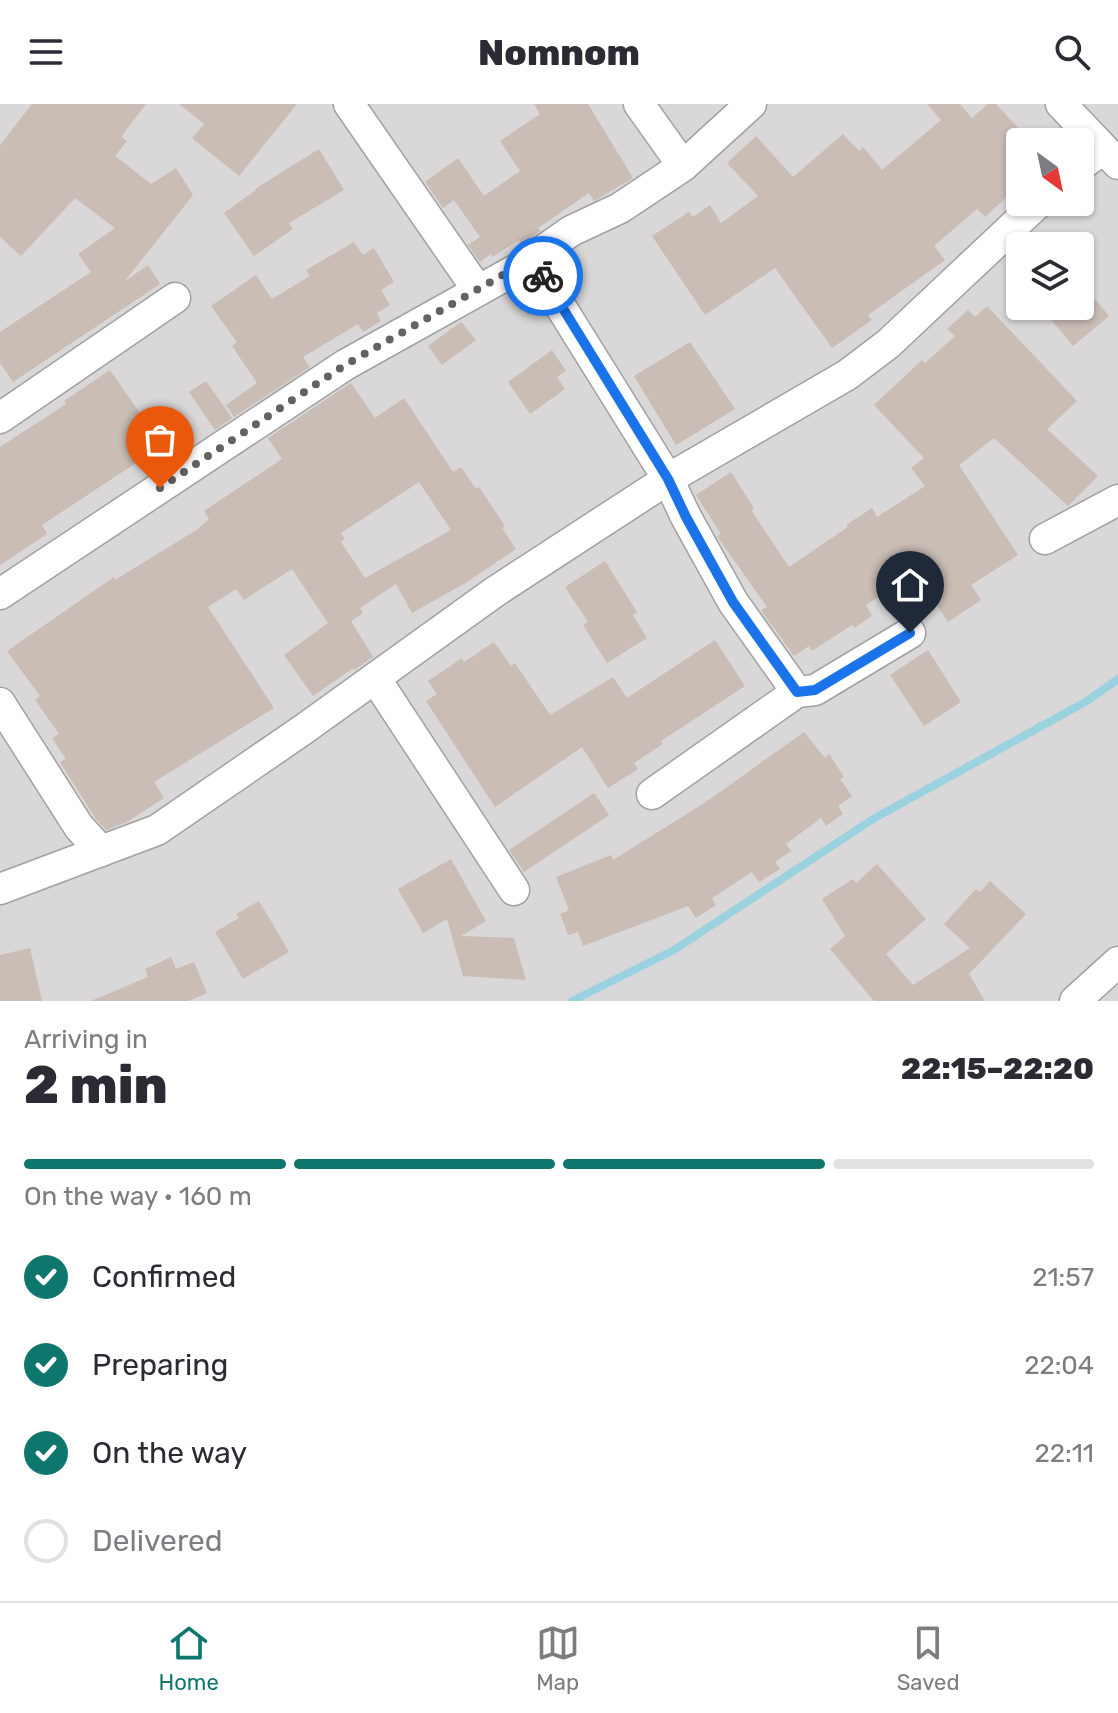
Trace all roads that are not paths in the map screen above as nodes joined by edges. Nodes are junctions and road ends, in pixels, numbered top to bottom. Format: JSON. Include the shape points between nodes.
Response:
{"nodes":[{"id":1,"x":349,"y":104,"type":"edge"},
{"id":2,"x":639,"y":104,"type":"edge"},
{"id":3,"x":751,"y":104,"type":"edge"},
{"id":4,"x":1061,"y":104,"type":"edge"},
{"id":5,"x":1100,"y":160,"type":"edge"},
{"id":6,"x":683,"y":166,"type":"junction"},
{"id":7,"x":1024,"y":216,"type":"edge"},
{"id":8,"x":531,"y":259,"type":"junction"},
{"id":9,"x":477,"y":289,"type":"junction"},
{"id":10,"x":175,"y":298,"type":"dead end"},
{"id":11,"x":0,"y":418,"type":"edge"},
{"id":12,"x":668,"y":479,"type":"junction"},
{"id":13,"x":1118,"y":500,"type":"edge"},
{"id":14,"x":1045,"y":539,"type":"dead end"},
{"id":15,"x":0,"y":594,"type":"edge"},
{"id":16,"x":910,"y":633,"type":"dead end"},
{"id":17,"x":375,"y":678,"type":"junction"},
{"id":18,"x":797,"y":692,"type":"junction"},
{"id":19,"x":0,"y":703,"type":"edge"},
{"id":20,"x":652,"y":794,"type":"dead end"},
{"id":21,"x":101,"y":851,"type":"junction"},
{"id":22,"x":0,"y":889,"type":"edge"},
{"id":23,"x":514,"y":890,"type":"dead end"},
{"id":24,"x":1118,"y":962,"type":"edge"},
{"id":25,"x":1075,"y":1001,"type":"edge"}],
"edges":[{"from":1,"to":9,"type":"street"},
{"from":2,"to":6,"type":"street"},
{"from":3,"to":6,"type":"street"},
{"from":4,"to":5,"type":"street"},
{"from":6,"to":8,"type":"street"},
{"from":7,"to":12,"type":"street","via":[[857,368]]},
{"from":8,"to":9,"type":"street"},
{"from":8,"to":12,"type":"street"},
{"from":9,"to":15,"type":"street","via":[[345,365]]},
{"from":10,"to":11,"type":"street"},
{"from":12,"to":17,"type":"street"},
{"from":12,"to":18,"type":"street","via":[[733,602]]},
{"from":13,"to":14,"type":"street"},
{"from":16,"to":18,"type":"street","via":[[815,690]]},
{"from":17,"to":21,"type":"street","via":[[157,830]]},
{"from":17,"to":23,"type":"street"},
{"from":18,"to":20,"type":"street"},
{"from":19,"to":21,"type":"street","via":[[79,827]]},
{"from":21,"to":22,"type":"street"},
{"from":24,"to":25,"type":"street"}]}
